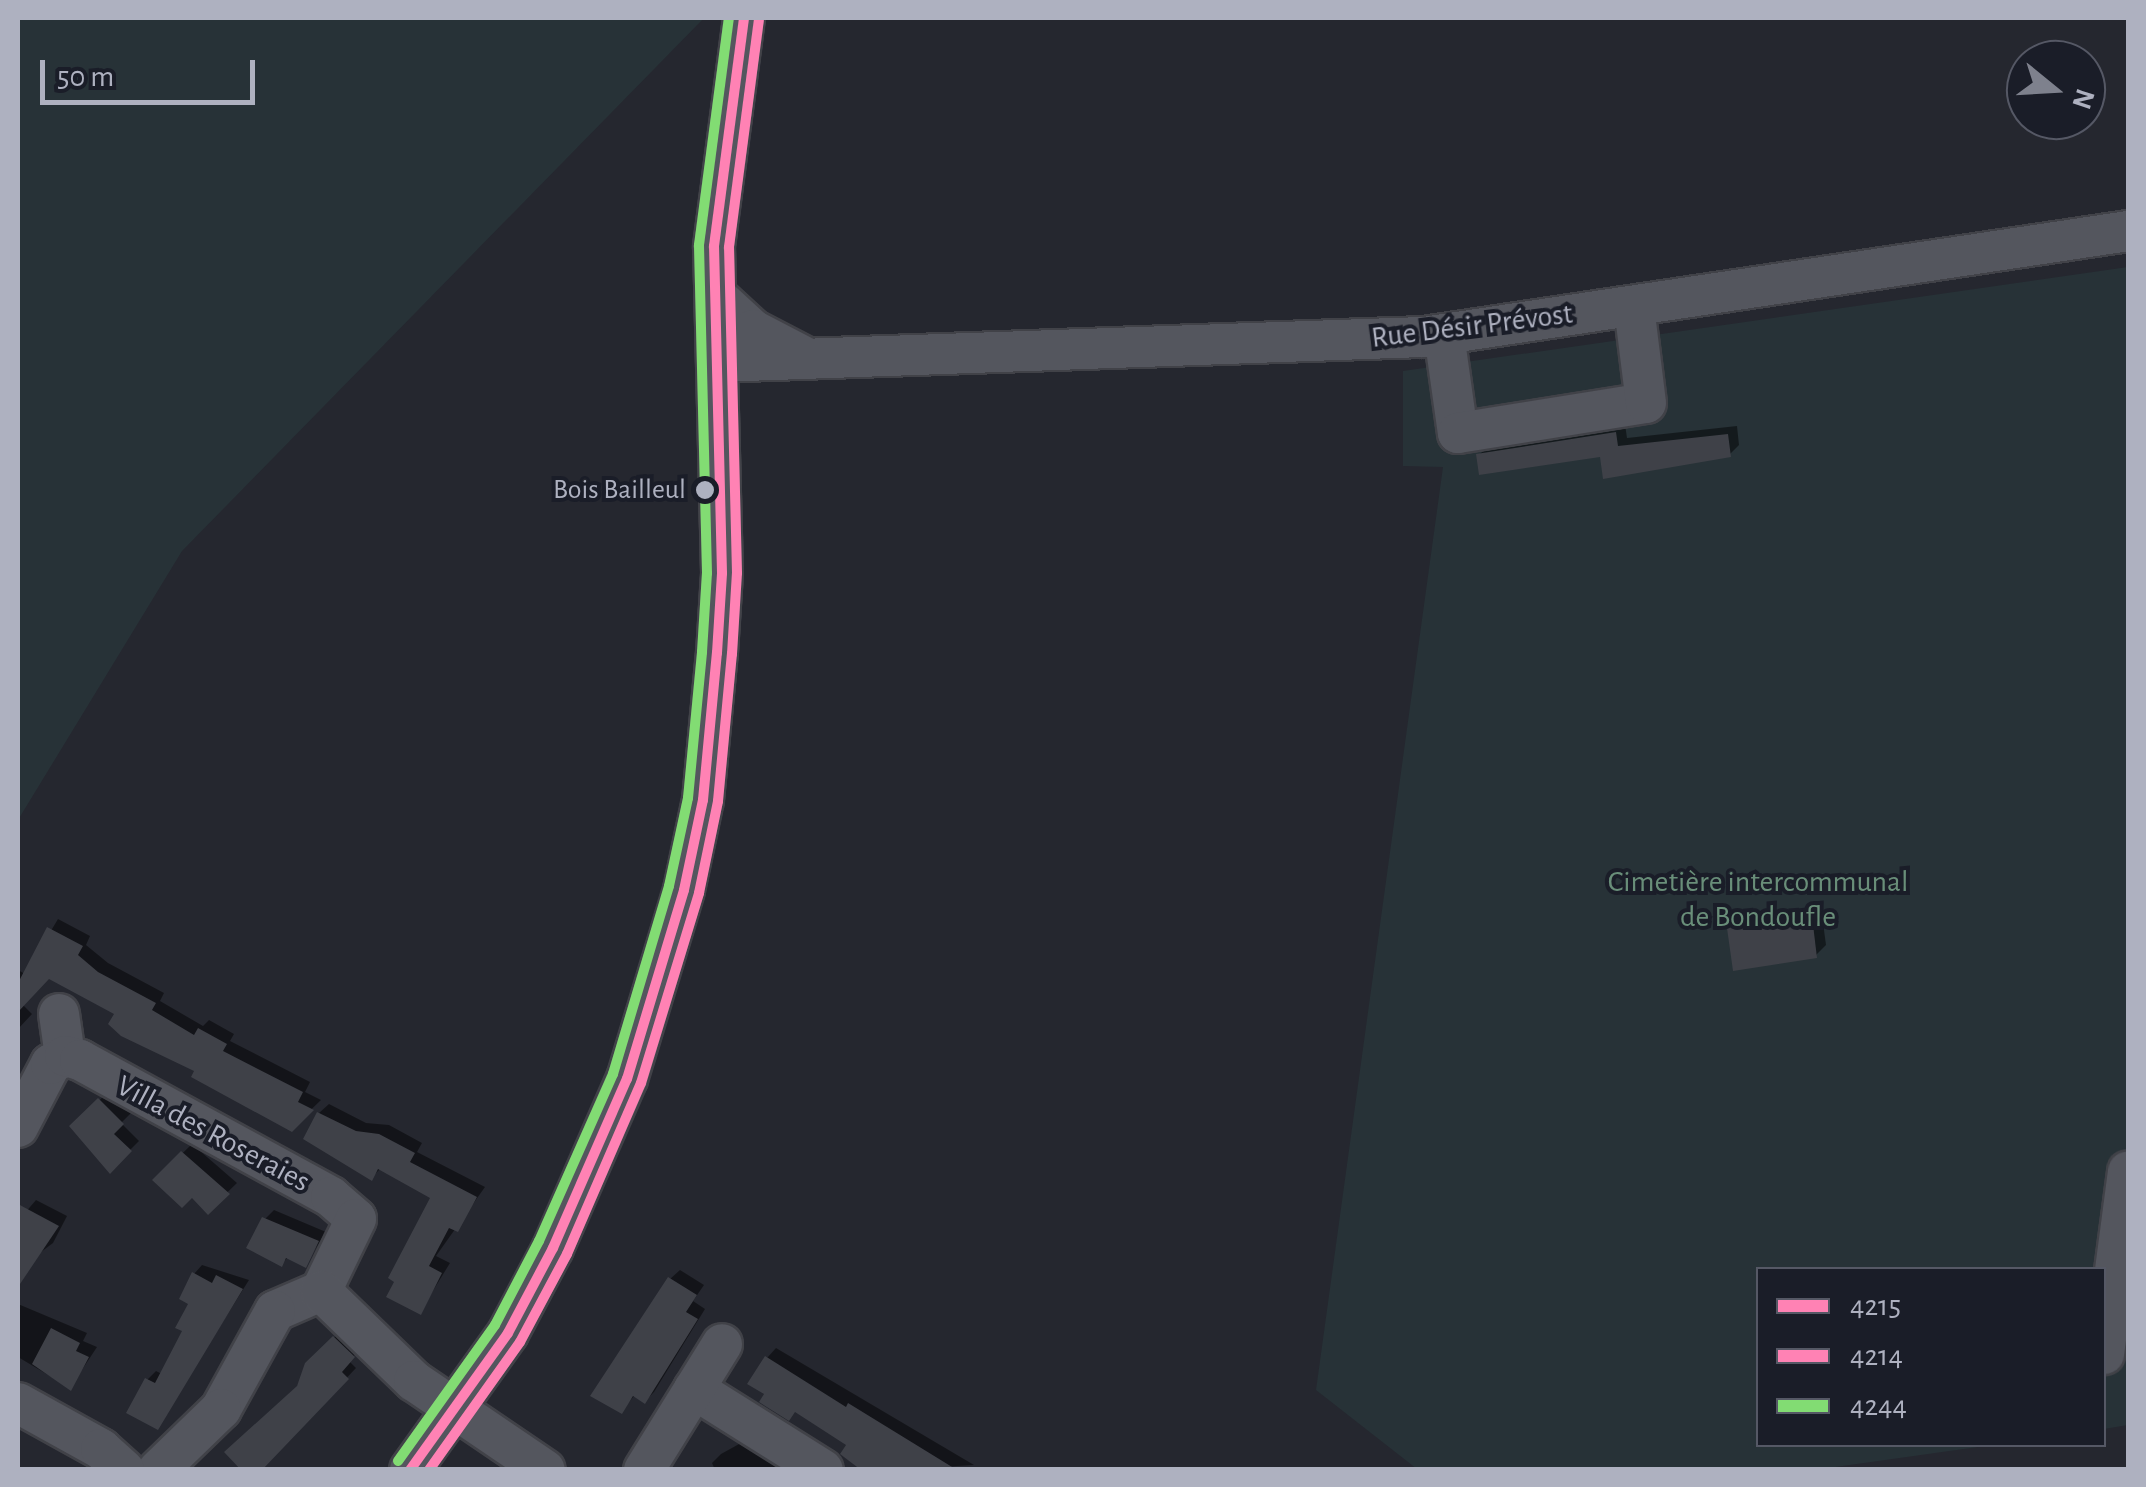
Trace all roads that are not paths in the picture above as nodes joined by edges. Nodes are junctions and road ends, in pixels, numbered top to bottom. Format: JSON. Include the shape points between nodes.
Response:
{"nodes":[{"id":1,"x":744,"y":18,"type":"edge"},
{"id":2,"x":2128,"y":231,"type":"edge"},
{"id":3,"x":715,"y":294,"type":"junction"},
{"id":4,"x":1634,"y":306,"type":"junction"},
{"id":5,"x":1444,"y":334,"type":"junction"},
{"id":6,"x":810,"y":359,"type":"junction"},
{"id":7,"x":717,"y":362,"type":"junction"},
{"id":8,"x":58,"y":1014,"type":"dead end"},
{"id":9,"x":65,"y":1056,"type":"junction"},
{"id":10,"x":18,"y":1127,"type":"edge"},
{"id":11,"x":2128,"y":1172,"type":"edge"},
{"id":12,"x":321,"y":1291,"type":"junction"},
{"id":13,"x":2106,"y":1339,"type":"edge"},
{"id":14,"x":722,"y":1344,"type":"dead end"},
{"id":15,"x":694,"y":1389,"type":"junction"},
{"id":16,"x":18,"y":1403,"type":"edge"},
{"id":17,"x":457,"y":1411,"type":"junction"},
{"id":18,"x":124,"y":1470,"type":"edge"},
{"id":19,"x":158,"y":1470,"type":"edge"},
{"id":20,"x":410,"y":1470,"type":"edge"},
{"id":21,"x":545,"y":1470,"type":"edge"},
{"id":22,"x":644,"y":1470,"type":"edge"},
{"id":23,"x":823,"y":1470,"type":"edge"}],
"edges":[{"from":1,"to":3,"type":"street","via":[[720,160]]},
{"from":2,"to":4,"type":"street","name":"Rue Désir Prévost"},
{"from":3,"to":6,"type":"street","name":"Rue Désir Prévost","via":[[771,342]]},
{"from":3,"to":7,"type":"street"},
{"from":4,"to":5,"type":"street","name":"Rue Désir Prévost"},
{"from":4,"to":5,"type":"street","via":[[1646,403],[1458,433]]},
{"from":5,"to":6,"type":"street","name":"Rue Désir Prévost"},
{"from":6,"to":7,"type":"street","name":"Rue Désir Prévost"},
{"from":7,"to":17,"type":"street","via":[[722,573],[703,800],[684,890],[627,1079],[581,1186],[508,1334]]},
{"from":8,"to":9,"type":"street"},
{"from":9,"to":10,"type":"street","via":[[51,1064]]},
{"from":9,"to":12,"type":"street","name":"Villa des Roseraies","via":[[367,1212]]},
{"from":11,"to":13,"type":"street"},
{"from":12,"to":17,"type":"street","via":[[414,1381]]},
{"from":12,"to":19,"type":"street","via":[[275,1312],[222,1408]]},
{"from":14,"to":15,"type":"street"},
{"from":15,"to":22,"type":"street"},
{"from":15,"to":23,"type":"street"},
{"from":16,"to":18,"type":"street","via":[[101,1449]]},
{"from":17,"to":20,"type":"street"},
{"from":17,"to":21,"type":"street"}]}
